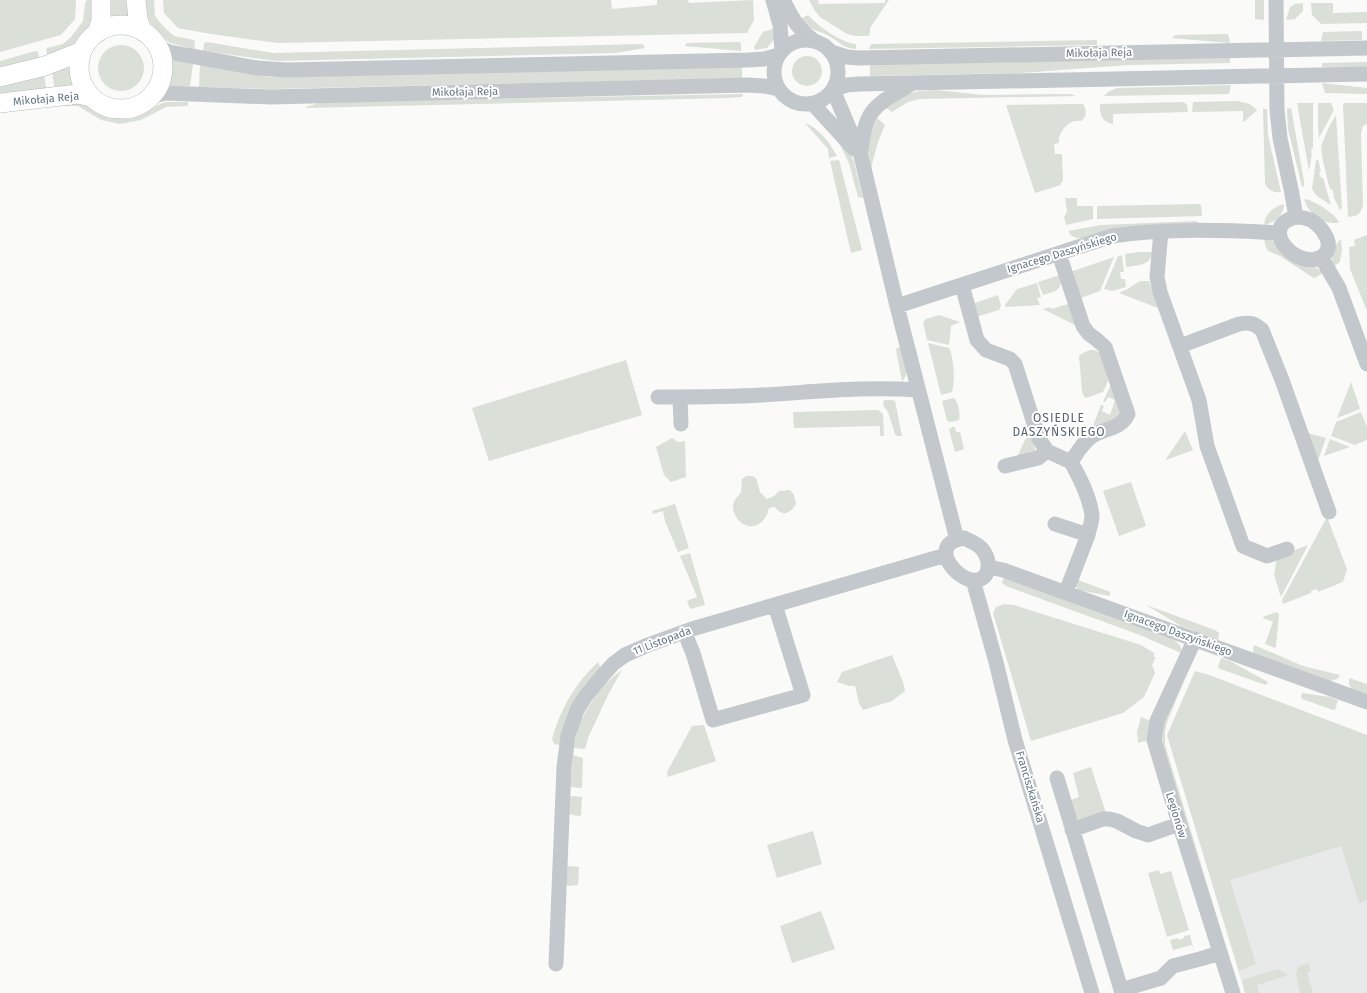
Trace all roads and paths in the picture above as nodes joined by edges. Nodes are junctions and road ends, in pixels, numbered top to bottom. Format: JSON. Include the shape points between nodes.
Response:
{"nodes":[{"id":1,"x":101,"y":0,"type":"edge"},
{"id":2,"x":136,"y":0,"type":"edge"},
{"id":3,"x":773,"y":0,"type":"edge"},
{"id":4,"x":783,"y":0,"type":"edge"},
{"id":5,"x":1276,"y":0,"type":"edge"},
{"id":6,"x":142,"y":31,"type":"junction"},
{"id":7,"x":97,"y":32,"type":"junction"},
{"id":8,"x":813,"y":40,"type":"junction"},
{"id":9,"x":157,"y":46,"type":"junction"},
{"id":10,"x":1367,"y":48,"type":"edge"},
{"id":11,"x":1276,"y":50,"type":"junction"},
{"id":12,"x":82,"y":51,"type":"junction"},
{"id":13,"x":831,"y":52,"type":"junction"},
{"id":14,"x":780,"y":53,"type":"junction"},
{"id":15,"x":1367,"y":74,"type":"edge"},
{"id":16,"x":1276,"y":75,"type":"junction"},
{"id":17,"x":0,"y":78,"type":"edge"},
{"id":18,"x":911,"y":84,"type":"junction"},
{"id":19,"x":779,"y":89,"type":"junction"},
{"id":20,"x":833,"y":90,"type":"junction"},
{"id":21,"x":91,"y":97,"type":"junction"},
{"id":22,"x":151,"y":97,"type":"junction"},
{"id":23,"x":0,"y":103,"type":"edge"},
{"id":24,"x":813,"y":104,"type":"junction"},
{"id":25,"x":861,"y":156,"type":"junction"},
{"id":26,"x":1296,"y":217,"type":"junction"},
{"id":27,"x":1161,"y":231,"type":"junction"},
{"id":28,"x":1279,"y":233,"type":"junction"},
{"id":29,"x":1059,"y":254,"type":"junction"},
{"id":30,"x":1320,"y":257,"type":"junction"},
{"id":31,"x":962,"y":285,"type":"junction"},
{"id":32,"x":897,"y":306,"type":"junction"},
{"id":33,"x":1180,"y":346,"type":"junction"},
{"id":34,"x":1367,"y":364,"type":"edge"},
{"id":35,"x":918,"y":390,"type":"junction"},
{"id":36,"x":658,"y":397,"type":"dead end"},
{"id":37,"x":680,"y":397,"type":"junction"},
{"id":38,"x":681,"y":424,"type":"dead end"},
{"id":39,"x":1047,"y":451,"type":"junction"},
{"id":40,"x":1071,"y":462,"type":"junction"},
{"id":41,"x":1005,"y":466,"type":"dead end"},
{"id":42,"x":1329,"y":512,"type":"dead end"},
{"id":43,"x":1055,"y":524,"type":"dead end"},
{"id":44,"x":1088,"y":535,"type":"junction"},
{"id":45,"x":957,"y":540,"type":"junction"},
{"id":46,"x":1287,"y":549,"type":"dead end"},
{"id":47,"x":946,"y":555,"type":"junction"},
{"id":48,"x":988,"y":567,"type":"junction"},
{"id":49,"x":973,"y":580,"type":"junction"},
{"id":50,"x":1066,"y":592,"type":"junction"},
{"id":51,"x":775,"y":605,"type":"junction"},
{"id":52,"x":1194,"y":639,"type":"junction"},
{"id":53,"x":688,"y":641,"type":"dead end"},
{"id":54,"x":1367,"y":702,"type":"edge"},
{"id":55,"x":1057,"y":778,"type":"dead end"},
{"id":56,"x":1179,"y":824,"type":"junction"},
{"id":57,"x":1072,"y":830,"type":"junction"},
{"id":58,"x":1220,"y":953,"type":"junction"},
{"id":59,"x":556,"y":964,"type":"dead end"},
{"id":60,"x":1121,"y":992,"type":"edge"},
{"id":61,"x":1092,"y":993,"type":"edge"},
{"id":62,"x":1233,"y":993,"type":"edge"}],
"edges":[{"from":1,"to":7,"type":"main road","via":[[101,21]]},
{"from":2,"to":6,"type":"main road"},
{"from":3,"to":14,"type":"street","via":[[780,25]]},
{"from":4,"to":8,"type":"street","via":[[800,30]]},
{"from":5,"to":11,"type":"street"},
{"from":6,"to":7,"type":"main road","via":[[124,25]]},
{"from":6,"to":9,"type":"main road"},
{"from":7,"to":12,"type":"main road"},
{"from":8,"to":13,"type":"street","via":[[826,46]]},
{"from":8,"to":14,"type":"street","via":[[792,43]]},
{"from":9,"to":14,"type":"street","via":[[169,52],[257,68],[286,70],[748,60],[764,59]]},
{"from":9,"to":22,"type":"main road","via":[[161,54],[162,72]]},
{"from":10,"to":11,"type":"street","name":"Mikołaja Reja"},
{"from":11,"to":13,"type":"street","name":"Mikołaja Reja","via":[[858,58]]},
{"from":11,"to":16,"type":"street"},
{"from":12,"to":17,"type":"main road","via":[[45,66]]},
{"from":12,"to":21,"type":"main road","via":[[79,72],[83,85]]},
{"from":13,"to":20,"type":"street","via":[[836,58],[839,74]]},
{"from":14,"to":19,"type":"street","via":[[774,74]]},
{"from":15,"to":16,"type":"street"},
{"from":16,"to":18,"type":"street"},
{"from":16,"to":26,"type":"street","via":[[1280,138]]},
{"from":18,"to":20,"type":"street","via":[[859,84]]},
{"from":18,"to":25,"type":"street","via":[[872,111],[866,124]]},
{"from":19,"to":22,"type":"street","name":"Mikołaja Reja","via":[[747,85],[271,96],[166,93]]},
{"from":19,"to":24,"type":"street","via":[[790,100]]},
{"from":20,"to":24,"type":"street","via":[[821,101]]},
{"from":20,"to":25,"type":"street"},
{"from":21,"to":22,"type":"main road","via":[[105,106],[121,109],[137,106]]},
{"from":21,"to":23,"type":"main road","name":"Mikołaja Reja","via":[[78,94]]},
{"from":24,"to":25,"type":"street"},
{"from":25,"to":32,"type":"street"},
{"from":26,"to":28,"type":"street","via":[[1284,222]]},
{"from":26,"to":30,"type":"street","via":[[1312,221],[1326,235],[1328,249]]},
{"from":27,"to":28,"type":"street","name":"Ignacego Daszyńskiego"},
{"from":27,"to":29,"type":"street","name":"Ignacego Daszyńskiego","via":[[1112,236]]},
{"from":27,"to":33,"type":"street","via":[[1157,277]]},
{"from":28,"to":30,"type":"street","via":[[1285,247],[1295,255],[1310,259]]},
{"from":29,"to":31,"type":"street","name":"Ignacego Daszyńskiego"},
{"from":29,"to":40,"type":"street","via":[[1083,326],[1105,347],[1128,414],[1125,421],[1118,426],[1092,435]]},
{"from":30,"to":34,"type":"street","via":[[1339,288]]},
{"from":31,"to":32,"type":"street","name":"Ignacego Daszyńskiego"},
{"from":31,"to":39,"type":"street","via":[[977,340],[986,350],[1010,359],[1015,364],[1039,439]]},
{"from":32,"to":35,"type":"street"},
{"from":33,"to":42,"type":"street","via":[[1249,322],[1262,330]]},
{"from":33,"to":46,"type":"street","via":[[1200,402],[1207,446],[1243,546],[1266,556]]},
{"from":35,"to":37,"type":"street"},
{"from":35,"to":45,"type":"street"},
{"from":36,"to":37,"type":"street"},
{"from":37,"to":38,"type":"street"},
{"from":39,"to":40,"type":"street"},
{"from":39,"to":41,"type":"street","via":[[1038,458]]},
{"from":40,"to":44,"type":"street","via":[[1089,503],[1092,517]]},
{"from":43,"to":44,"type":"street"},
{"from":44,"to":50,"type":"street"},
{"from":45,"to":47,"type":"street","via":[[947,547]]},
{"from":45,"to":48,"type":"street","via":[[964,538],[978,545],[985,554]]},
{"from":47,"to":49,"type":"street","via":[[958,573]]},
{"from":47,"to":51,"type":"street","name":"11 Listopada"},
{"from":48,"to":49,"type":"street","via":[[988,572],[983,577]]},
{"from":48,"to":50,"type":"street","name":"Ignacego Daszyńskiego"},
{"from":49,"to":61,"type":"street","name":"Franciszkańska","via":[[1015,740]]},
{"from":50,"to":52,"type":"street","name":"Ignacego Daszyńskiego"},
{"from":51,"to":53,"type":"street","via":[[803,695],[713,720]]},
{"from":51,"to":59,"type":"street","name":"11 Listopada","via":[[692,629],[625,655],[613,664],[585,697],[571,724],[566,748]]},
{"from":52,"to":54,"type":"street","name":"Ignacego Daszyńskiego"},
{"from":52,"to":56,"type":"street","name":"Legionów","via":[[1157,721],[1154,740]]},
{"from":55,"to":57,"type":"street"},
{"from":56,"to":57,"type":"street","via":[[1148,835],[1118,821],[1103,819]]},
{"from":56,"to":58,"type":"street","name":"Legionów"},
{"from":57,"to":60,"type":"street"},
{"from":58,"to":60,"type":"street","via":[[1173,966],[1161,978]]},
{"from":58,"to":62,"type":"street","name":"Legionów"}]}
